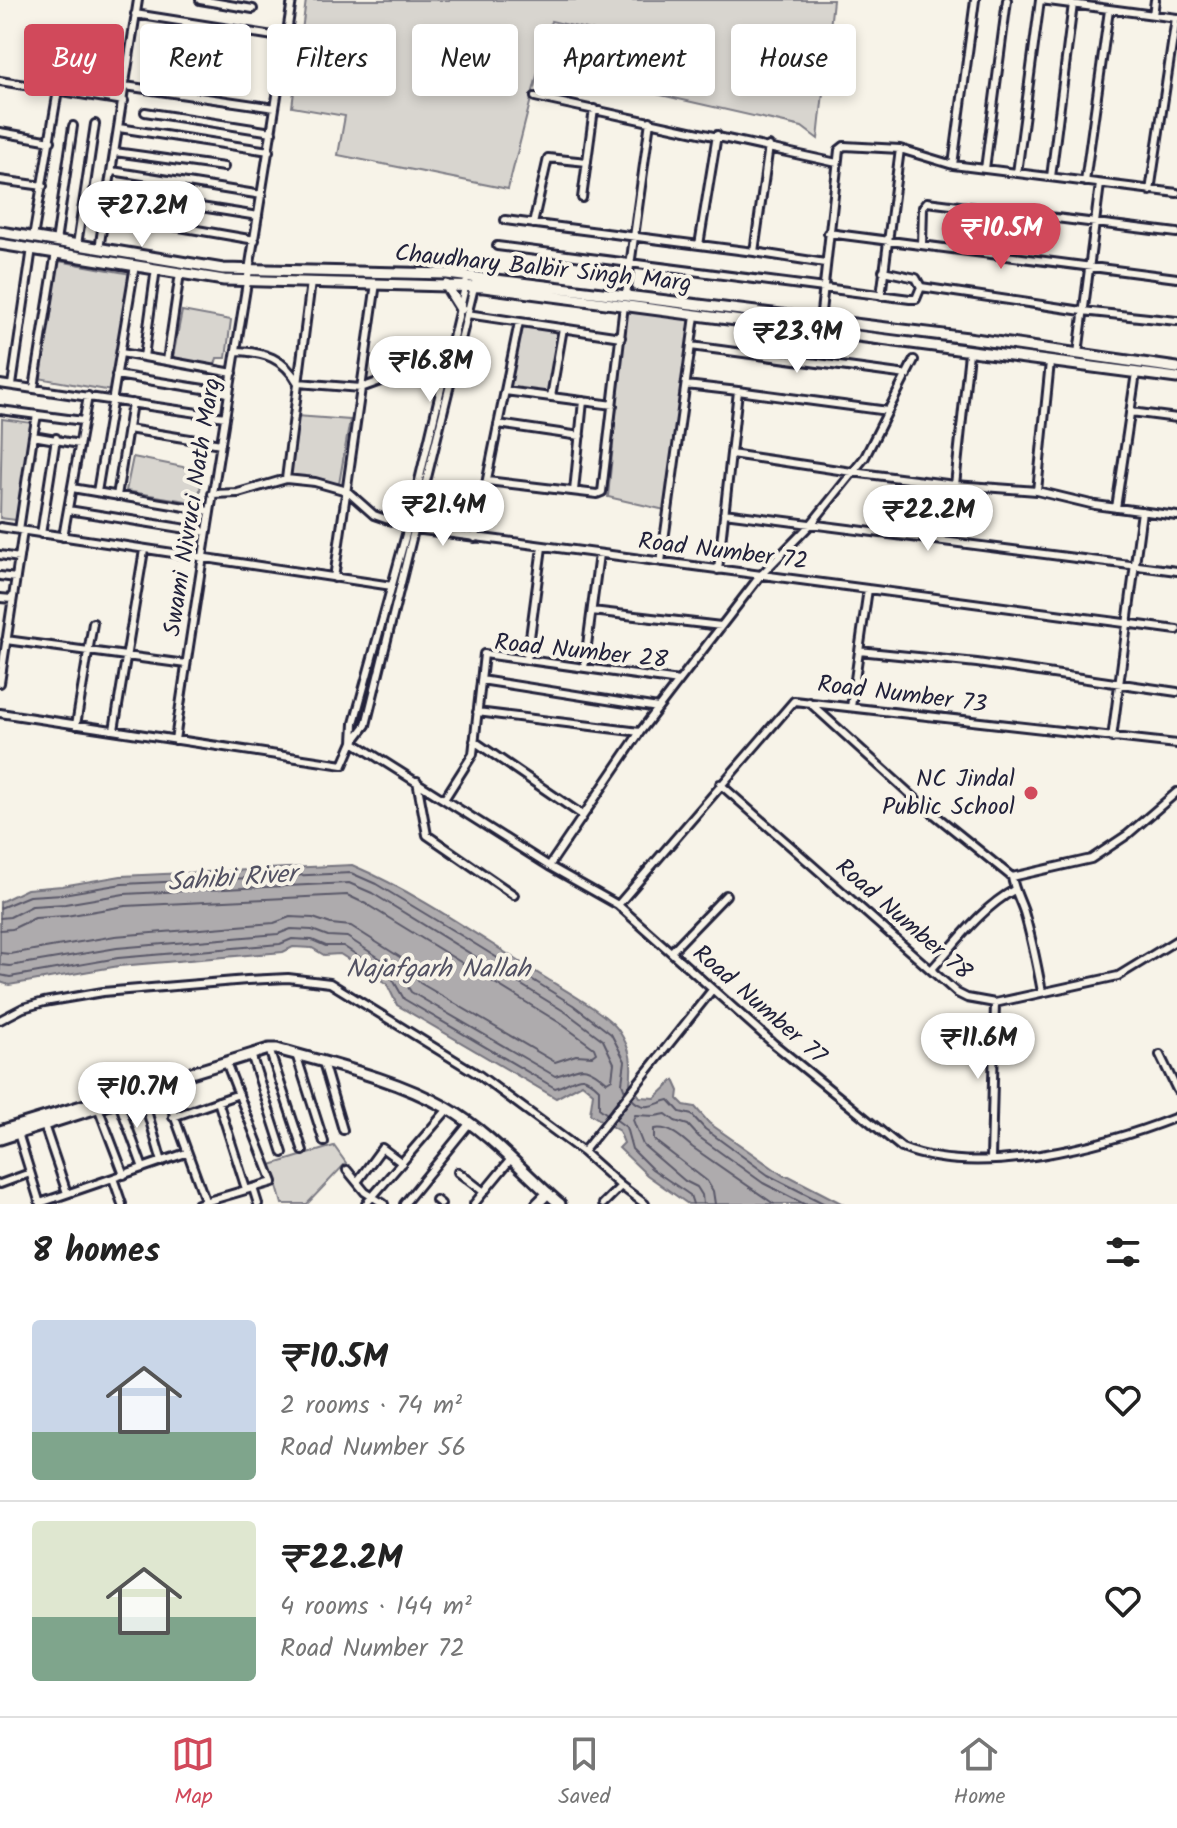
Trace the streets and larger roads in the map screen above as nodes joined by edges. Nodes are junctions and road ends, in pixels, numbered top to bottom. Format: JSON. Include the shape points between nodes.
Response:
{"nodes":[{"id":1,"x":138,"y":0,"type":"edge"},
{"id":2,"x":200,"y":0,"type":"edge"},
{"id":3,"x":292,"y":0,"type":"edge"},
{"id":4,"x":975,"y":0,"type":"edge"},
{"id":5,"x":1007,"y":0,"type":"edge"},
{"id":6,"x":1041,"y":0,"type":"edge"},
{"id":7,"x":1155,"y":0,"type":"edge"},
{"id":8,"x":1073,"y":4,"type":"junction"},
{"id":9,"x":253,"y":9,"type":"dead end"},
{"id":10,"x":1109,"y":10,"type":"junction"},
{"id":11,"x":135,"y":14,"type":"junction"},
{"id":12,"x":1153,"y":15,"type":"junction"},
{"id":13,"x":1177,"y":18,"type":"edge"},
{"id":14,"x":288,"y":24,"type":"edge"},
{"id":15,"x":267,"y":35,"type":"edge"},
{"id":16,"x":0,"y":81,"type":"edge"},
{"id":17,"x":24,"y":85,"type":"edge"},
{"id":18,"x":125,"y":86,"type":"junction"},
{"id":19,"x":57,"y":96,"type":"edge"},
{"id":20,"x":94,"y":96,"type":"edge"},
{"id":21,"x":277,"y":96,"type":"edge"},
{"id":22,"x":535,"y":97,"type":"dead end"},
{"id":23,"x":124,"y":101,"type":"junction"},
{"id":24,"x":275,"y":108,"type":"junction"},
{"id":25,"x":594,"y":109,"type":"junction"},
{"id":26,"x":145,"y":112,"type":"dead end"},
{"id":27,"x":650,"y":121,"type":"junction"},
{"id":28,"x":95,"y":124,"type":"dead end"},
{"id":29,"x":73,"y":126,"type":"dead end"},
{"id":30,"x":119,"y":128,"type":"junction"},
{"id":31,"x":0,"y":132,"type":"edge"},
{"id":32,"x":272,"y":132,"type":"junction"},
{"id":33,"x":717,"y":135,"type":"junction"},
{"id":34,"x":51,"y":141,"type":"junction"},
{"id":35,"x":769,"y":146,"type":"junction"},
{"id":36,"x":900,"y":149,"type":"junction"},
{"id":37,"x":269,"y":151,"type":"junction"},
{"id":38,"x":115,"y":152,"type":"junction"},
{"id":39,"x":587,"y":162,"type":"junction"},
{"id":40,"x":837,"y":163,"type":"junction"},
{"id":41,"x":953,"y":165,"type":"junction"},
{"id":42,"x":224,"y":167,"type":"dead end"},
{"id":43,"x":985,"y":169,"type":"junction"},
{"id":44,"x":112,"y":171,"type":"junction"},
{"id":45,"x":1017,"y":173,"type":"junction"},
{"id":46,"x":1051,"y":177,"type":"junction"},
{"id":47,"x":0,"y":180,"type":"edge"},
{"id":48,"x":1085,"y":182,"type":"junction"},
{"id":49,"x":1100,"y":184,"type":"junction"},
{"id":50,"x":43,"y":186,"type":"junction"},
{"id":51,"x":1150,"y":191,"type":"junction"},
{"id":52,"x":1177,"y":193,"type":"edge"},
{"id":53,"x":262,"y":195,"type":"junction"},
{"id":54,"x":137,"y":197,"type":"dead end"},
{"id":55,"x":582,"y":198,"type":"dead end"},
{"id":56,"x":258,"y":216,"type":"junction"},
{"id":57,"x":133,"y":219,"type":"dead end"},
{"id":58,"x":505,"y":220,"type":"dead end"},
{"id":59,"x":1094,"y":223,"type":"junction"},
{"id":60,"x":533,"y":224,"type":"junction"},
{"id":61,"x":0,"y":232,"type":"edge"},
{"id":62,"x":828,"y":233,"type":"junction"},
{"id":63,"x":1177,"y":233,"type":"edge"},
{"id":64,"x":634,"y":237,"type":"junction"},
{"id":65,"x":255,"y":240,"type":"junction"},
{"id":66,"x":887,"y":241,"type":"junction"},
{"id":67,"x":32,"y":243,"type":"junction"},
{"id":68,"x":0,"y":244,"type":"edge"},
{"id":69,"x":77,"y":245,"type":"junction"},
{"id":70,"x":699,"y":245,"type":"junction"},
{"id":71,"x":922,"y":245,"type":"junction"},
{"id":72,"x":497,"y":246,"type":"dead end"},
{"id":73,"x":56,"y":247,"type":"junction"},
{"id":74,"x":99,"y":249,"type":"junction"},
{"id":75,"x":754,"y":252,"type":"junction"},
{"id":76,"x":825,"y":263,"type":"junction"},
{"id":77,"x":630,"y":264,"type":"junction"},
{"id":78,"x":135,"y":265,"type":"junction"},
{"id":79,"x":1088,"y":267,"type":"junction"},
{"id":80,"x":156,"y":268,"type":"junction"},
{"id":81,"x":883,"y":271,"type":"junction"},
{"id":82,"x":180,"y":273,"type":"junction"},
{"id":83,"x":249,"y":275,"type":"junction"},
{"id":84,"x":1177,"y":278,"type":"edge"},
{"id":85,"x":471,"y":281,"type":"junction"},
{"id":86,"x":311,"y":282,"type":"junction"},
{"id":87,"x":376,"y":283,"type":"junction"},
{"id":88,"x":446,"y":285,"type":"junction"},
{"id":89,"x":921,"y":287,"type":"junction"},
{"id":90,"x":823,"y":288,"type":"junction"},
{"id":91,"x":881,"y":296,"type":"junction"},
{"id":92,"x":625,"y":300,"type":"junction"},
{"id":93,"x":464,"y":311,"type":"junction"},
{"id":94,"x":1082,"y":311,"type":"junction"},
{"id":95,"x":695,"y":316,"type":"junction"},
{"id":96,"x":820,"y":321,"type":"junction"},
{"id":97,"x":1177,"y":321,"type":"edge"},
{"id":98,"x":519,"y":322,"type":"junction"},
{"id":99,"x":563,"y":328,"type":"junction"},
{"id":100,"x":621,"y":337,"type":"junction"},
{"id":101,"x":691,"y":346,"type":"junction"},
{"id":102,"x":237,"y":351,"type":"junction"},
{"id":103,"x":121,"y":353,"type":"junction"},
{"id":104,"x":969,"y":353,"type":"junction"},
{"id":105,"x":1078,"y":354,"type":"junction"},
{"id":106,"x":144,"y":357,"type":"junction"},
{"id":107,"x":914,"y":360,"type":"dead end"},
{"id":108,"x":167,"y":361,"type":"junction"},
{"id":109,"x":1050,"y":362,"type":"junction"},
{"id":110,"x":1177,"y":368,"type":"edge"},
{"id":111,"x":233,"y":373,"type":"junction"},
{"id":112,"x":1136,"y":373,"type":"junction"},
{"id":113,"x":116,"y":375,"type":"junction"},
{"id":114,"x":907,"y":375,"type":"junction"},
{"id":115,"x":1177,"y":378,"type":"edge"},
{"id":116,"x":298,"y":383,"type":"junction"},
{"id":117,"x":0,"y":384,"type":"edge"},
{"id":118,"x":442,"y":384,"type":"junction"},
{"id":119,"x":12,"y":385,"type":"junction"},
{"id":120,"x":686,"y":385,"type":"junction"},
{"id":121,"x":34,"y":388,"type":"junction"},
{"id":122,"x":361,"y":388,"type":"junction"},
{"id":123,"x":505,"y":391,"type":"junction"},
{"id":124,"x":738,"y":391,"type":"junction"},
{"id":125,"x":229,"y":393,"type":"junction"},
{"id":126,"x":88,"y":396,"type":"junction"},
{"id":127,"x":551,"y":397,"type":"junction"},
{"id":128,"x":111,"y":400,"type":"junction"},
{"id":129,"x":583,"y":401,"type":"junction"},
{"id":130,"x":132,"y":403,"type":"junction"},
{"id":131,"x":613,"y":405,"type":"junction"},
{"id":132,"x":888,"y":411,"type":"junction"},
{"id":133,"x":1131,"y":412,"type":"junction"},
{"id":134,"x":0,"y":413,"type":"edge"},
{"id":135,"x":37,"y":415,"type":"junction"},
{"id":136,"x":225,"y":417,"type":"junction"},
{"id":137,"x":1177,"y":418,"type":"edge"},
{"id":138,"x":83,"y":421,"type":"junction"},
{"id":139,"x":498,"y":424,"type":"junction"},
{"id":140,"x":128,"y":429,"type":"junction"},
{"id":141,"x":33,"y":436,"type":"junction"},
{"id":142,"x":580,"y":436,"type":"junction"},
{"id":143,"x":56,"y":438,"type":"junction"},
{"id":144,"x":79,"y":444,"type":"junction"},
{"id":145,"x":221,"y":444,"type":"junction"},
{"id":146,"x":731,"y":454,"type":"junction"},
{"id":147,"x":852,"y":472,"type":"junction"},
{"id":148,"x":286,"y":479,"type":"junction"},
{"id":149,"x":487,"y":481,"type":"junction"},
{"id":150,"x":955,"y":485,"type":"junction"},
{"id":151,"x":72,"y":488,"type":"junction"},
{"id":152,"x":347,"y":491,"type":"junction"},
{"id":153,"x":574,"y":491,"type":"junction"},
{"id":154,"x":1037,"y":491,"type":"junction"},
{"id":155,"x":97,"y":492,"type":"junction"},
{"id":156,"x":212,"y":494,"type":"junction"},
{"id":157,"x":117,"y":496,"type":"junction"},
{"id":158,"x":1116,"y":508,"type":"junction"},
{"id":159,"x":68,"y":510,"type":"junction"},
{"id":160,"x":209,"y":511,"type":"junction"},
{"id":161,"x":1142,"y":511,"type":"junction"},
{"id":162,"x":724,"y":513,"type":"junction"},
{"id":163,"x":1177,"y":516,"type":"edge"},
{"id":164,"x":812,"y":523,"type":"junction"},
{"id":165,"x":0,"y":527,"type":"edge"},
{"id":166,"x":411,"y":528,"type":"junction"},
{"id":167,"x":21,"y":530,"type":"junction"},
{"id":168,"x":206,"y":532,"type":"junction"},
{"id":169,"x":41,"y":534,"type":"junction"},
{"id":170,"x":63,"y":537,"type":"junction"},
{"id":171,"x":475,"y":538,"type":"junction"},
{"id":172,"x":542,"y":547,"type":"junction"},
{"id":173,"x":144,"y":550,"type":"junction"},
{"id":174,"x":599,"y":554,"type":"junction"},
{"id":175,"x":0,"y":555,"type":"edge"},
{"id":176,"x":19,"y":558,"type":"junction"},
{"id":177,"x":201,"y":559,"type":"junction"},
{"id":178,"x":661,"y":562,"type":"junction"},
{"id":179,"x":1135,"y":566,"type":"junction"},
{"id":180,"x":718,"y":570,"type":"junction"},
{"id":181,"x":1177,"y":571,"type":"edge"},
{"id":182,"x":0,"y":576,"type":"edge"},
{"id":183,"x":760,"y":576,"type":"junction"},
{"id":184,"x":16,"y":578,"type":"junction"},
{"id":185,"x":334,"y":578,"type":"junction"},
{"id":186,"x":392,"y":586,"type":"junction"},
{"id":187,"x":868,"y":589,"type":"junction"},
{"id":188,"x":0,"y":598,"type":"edge"},
{"id":189,"x":12,"y":599,"type":"junction"},
{"id":190,"x":592,"y":611,"type":"junction"},
{"id":191,"x":93,"y":623,"type":"dead end"},
{"id":192,"x":1127,"y":625,"type":"junction"},
{"id":193,"x":721,"y":626,"type":"junction"},
{"id":194,"x":1177,"y":630,"type":"edge"},
{"id":195,"x":6,"y":640,"type":"junction"},
{"id":196,"x":89,"y":651,"type":"junction"},
{"id":197,"x":859,"y":651,"type":"junction"},
{"id":198,"x":126,"y":656,"type":"junction"},
{"id":199,"x":527,"y":660,"type":"junction"},
{"id":200,"x":186,"y":664,"type":"junction"},
{"id":201,"x":584,"y":668,"type":"junction"},
{"id":202,"x":481,"y":680,"type":"junction"},
{"id":203,"x":679,"y":681,"type":"junction"},
{"id":204,"x":0,"y":683,"type":"edge"},
{"id":205,"x":1119,"y":684,"type":"junction"},
{"id":206,"x":1177,"y":692,"type":"edge"},
{"id":207,"x":809,"y":702,"type":"junction"},
{"id":208,"x":851,"y":707,"type":"junction"},
{"id":209,"x":658,"y":708,"type":"junction"},
{"id":210,"x":477,"y":712,"type":"junction"},
{"id":211,"x":0,"y":713,"type":"edge"},
{"id":212,"x":76,"y":725,"type":"junction"},
{"id":213,"x":114,"y":730,"type":"junction"},
{"id":214,"x":640,"y":732,"type":"junction"},
{"id":215,"x":1112,"y":738,"type":"junction"},
{"id":216,"x":175,"y":740,"type":"junction"},
{"id":217,"x":474,"y":741,"type":"junction"},
{"id":218,"x":353,"y":742,"type":"junction"},
{"id":219,"x":1177,"y":744,"type":"edge"},
{"id":220,"x":417,"y":781,"type":"junction"},
{"id":221,"x":720,"y":784,"type":"junction"},
{"id":222,"x":1177,"y":792,"type":"edge"},
{"id":223,"x":445,"y":798,"type":"junction"},
{"id":224,"x":582,"y":815,"type":"junction"},
{"id":225,"x":549,"y":866,"type":"junction"},
{"id":226,"x":1012,"y":877,"type":"junction"},
{"id":227,"x":1014,"y":890,"type":"junction"},
{"id":228,"x":514,"y":895,"type":"dead end"},
{"id":229,"x":726,"y":895,"type":"dead end"},
{"id":230,"x":618,"y":905,"type":"junction"},
{"id":231,"x":1177,"y":940,"type":"edge"},
{"id":232,"x":671,"y":952,"type":"junction"},
{"id":233,"x":931,"y":970,"type":"junction"},
{"id":234,"x":712,"y":990,"type":"junction"},
{"id":235,"x":1042,"y":992,"type":"junction"},
{"id":236,"x":995,"y":1003,"type":"junction"},
{"id":237,"x":0,"y":1020,"type":"edge"},
{"id":238,"x":269,"y":1049,"type":"junction"},
{"id":239,"x":251,"y":1054,"type":"junction"},
{"id":240,"x":296,"y":1054,"type":"junction"},
{"id":241,"x":1160,"y":1055,"type":"dead end"},
{"id":242,"x":226,"y":1062,"type":"junction"},
{"id":243,"x":323,"y":1062,"type":"junction"},
{"id":244,"x":162,"y":1082,"type":"junction"},
{"id":245,"x":141,"y":1090,"type":"junction"},
{"id":246,"x":1177,"y":1090,"type":"edge"},
{"id":247,"x":239,"y":1094,"type":"junction"},
{"id":248,"x":120,"y":1098,"type":"junction"},
{"id":249,"x":218,"y":1101,"type":"junction"},
{"id":250,"x":98,"y":1107,"type":"junction"},
{"id":251,"x":448,"y":1109,"type":"junction"},
{"id":252,"x":173,"y":1117,"type":"junction"},
{"id":253,"x":1177,"y":1117,"type":"edge"},
{"id":254,"x":44,"y":1125,"type":"junction"},
{"id":255,"x":468,"y":1125,"type":"junction"},
{"id":256,"x":343,"y":1130,"type":"dead end"},
{"id":257,"x":0,"y":1131,"type":"edge"},
{"id":258,"x":18,"y":1133,"type":"junction"},
{"id":259,"x":0,"y":1139,"type":"edge"},
{"id":260,"x":324,"y":1142,"type":"dead end"},
{"id":261,"x":303,"y":1151,"type":"dead end"},
{"id":262,"x":583,"y":1152,"type":"junction"},
{"id":263,"x":186,"y":1153,"type":"junction"},
{"id":264,"x":283,"y":1153,"type":"dead end"},
{"id":265,"x":511,"y":1159,"type":"junction"},
{"id":266,"x":991,"y":1159,"type":"junction"},
{"id":267,"x":162,"y":1162,"type":"junction"},
{"id":268,"x":402,"y":1163,"type":"junction"},
{"id":269,"x":143,"y":1168,"type":"junction"},
{"id":270,"x":347,"y":1170,"type":"dead end"},
{"id":271,"x":458,"y":1172,"type":"dead end"},
{"id":272,"x":30,"y":1173,"type":"junction"},
{"id":273,"x":124,"y":1175,"type":"junction"},
{"id":274,"x":113,"y":1178,"type":"junction"},
{"id":275,"x":357,"y":1182,"type":"junction"},
{"id":276,"x":0,"y":1184,"type":"edge"},
{"id":277,"x":621,"y":1186,"type":"junction"},
{"id":278,"x":249,"y":1188,"type":"junction"},
{"id":279,"x":484,"y":1192,"type":"junction"},
{"id":280,"x":67,"y":1193,"type":"junction"},
{"id":281,"x":233,"y":1193,"type":"junction"},
{"id":282,"x":373,"y":1196,"type":"junction"},
{"id":283,"x":552,"y":1200,"type":"edge"},
{"id":284,"x":40,"y":1203,"type":"edge"},
{"id":285,"x":119,"y":1203,"type":"edge"},
{"id":286,"x":203,"y":1203,"type":"edge"},
{"id":287,"x":237,"y":1204,"type":"edge"},
{"id":288,"x":258,"y":1204,"type":"edge"},
{"id":289,"x":366,"y":1204,"type":"edge"},
{"id":290,"x":384,"y":1204,"type":"edge"},
{"id":291,"x":404,"y":1204,"type":"edge"},
{"id":292,"x":474,"y":1204,"type":"edge"},
{"id":293,"x":537,"y":1204,"type":"edge"},
{"id":294,"x":603,"y":1204,"type":"edge"},
{"id":295,"x":645,"y":1204,"type":"edge"}],
"edges":[{"from":1,"to":11,"type":"street"},
{"from":2,"to":9,"type":"street"},
{"from":3,"to":14,"type":"street","name":"Swami Nivruci Nath Marg"},
{"from":4,"to":41,"type":"street"},
{"from":5,"to":43,"type":"street"},
{"from":6,"to":8,"type":"street"},
{"from":6,"to":45,"type":"street"},
{"from":7,"to":12,"type":"street"},
{"from":8,"to":10,"type":"street"},
{"from":8,"to":46,"type":"street"},
{"from":10,"to":12,"type":"street"},
{"from":10,"to":48,"type":"street"},
{"from":11,"to":15,"type":"street"},
{"from":11,"to":18,"type":"street"},
{"from":12,"to":13,"type":"street"},
{"from":13,"to":51,"type":"street"},
{"from":16,"to":17,"type":"street"},
{"from":18,"to":23,"type":"street"},
{"from":18,"to":24,"type":"street"},
{"from":19,"to":34,"type":"street"},
{"from":20,"to":23,"type":"street"},
{"from":21,"to":24,"type":"street","name":"Swami Nivruci Nath Marg"},
{"from":22,"to":25,"type":"street"},
{"from":23,"to":30,"type":"street"},
{"from":24,"to":32,"type":"street","name":"Swami Nivruci Nath Marg"},
{"from":25,"to":27,"type":"street"},
{"from":25,"to":39,"type":"street"},
{"from":26,"to":32,"type":"street"},
{"from":27,"to":33,"type":"street"},
{"from":27,"to":64,"type":"street"},
{"from":28,"to":69,"type":"street"},
{"from":29,"to":73,"type":"street"},
{"from":30,"to":37,"type":"street"},
{"from":30,"to":38,"type":"street"},
{"from":31,"to":34,"type":"street"},
{"from":32,"to":37,"type":"street","name":"Swami Nivruci Nath Marg"},
{"from":33,"to":35,"type":"street"},
{"from":33,"to":70,"type":"street"},
{"from":34,"to":50,"type":"street"},
{"from":35,"to":40,"type":"street"},
{"from":35,"to":75,"type":"street"},
{"from":36,"to":40,"type":"street","via":[[844,146]]},
{"from":36,"to":41,"type":"street"},
{"from":36,"to":66,"type":"street"},
{"from":37,"to":53,"type":"street","name":"Swami Nivruci Nath Marg"},
{"from":38,"to":42,"type":"street"},
{"from":38,"to":44,"type":"street"},
{"from":39,"to":55,"type":"street"},
{"from":39,"to":60,"type":"street","via":[[548,158]]},
{"from":40,"to":62,"type":"street"},
{"from":41,"to":43,"type":"street"},
{"from":43,"to":45,"type":"street"},
{"from":44,"to":53,"type":"street"},
{"from":44,"to":74,"type":"street"},
{"from":45,"to":46,"type":"street"},
{"from":46,"to":48,"type":"street"},
{"from":47,"to":50,"type":"street"},
{"from":48,"to":49,"type":"street"},
{"from":49,"to":51,"type":"street"},
{"from":49,"to":59,"type":"street"},
{"from":50,"to":67,"type":"street"},
{"from":51,"to":52,"type":"street"},
{"from":53,"to":56,"type":"street","name":"Swami Nivruci Nath Marg"},
{"from":54,"to":56,"type":"street"},
{"from":56,"to":65,"type":"street","name":"Swami Nivruci Nath Marg"},
{"from":57,"to":65,"type":"street"},
{"from":58,"to":60,"type":"street"},
{"from":59,"to":63,"type":"street"},
{"from":59,"to":71,"type":"street","via":[[927,202]]},
{"from":59,"to":79,"type":"street"},
{"from":60,"to":64,"type":"street"},
{"from":61,"to":67,"type":"street","name":"Chaudhary Balbir Singh Marg"},
{"from":62,"to":66,"type":"street"},
{"from":62,"to":76,"type":"street"},
{"from":64,"to":70,"type":"street"},
{"from":64,"to":77,"type":"street"},
{"from":65,"to":83,"type":"street","name":"Swami Nivruci Nath Marg"},
{"from":66,"to":71,"type":"street"},
{"from":66,"to":81,"type":"street"},
{"from":67,"to":68,"type":"street","name":"Chaudhary Balbir Singh Marg"},
{"from":67,"to":73,"type":"street","name":"Chaudhary Balbir Singh Marg"},
{"from":67,"to":119,"type":"street"},
{"from":69,"to":73,"type":"street","name":"Chaudhary Balbir Singh Marg"},
{"from":69,"to":74,"type":"street","name":"Chaudhary Balbir Singh Marg"},
{"from":70,"to":75,"type":"street"},
{"from":71,"to":79,"type":"street"},
{"from":72,"to":77,"type":"street"},
{"from":73,"to":78,"type":"street","name":"Chaudhary Balbir Singh Marg"},
{"from":73,"to":121,"type":"street"},
{"from":74,"to":83,"type":"street","name":"Chaudhary Balbir Singh Marg"},
{"from":75,"to":76,"type":"street"},
{"from":76,"to":90,"type":"street"},
{"from":77,"to":90,"type":"street"},
{"from":77,"to":92,"type":"street"},
{"from":78,"to":80,"type":"street","name":"Chaudhary Balbir Singh Marg"},
{"from":78,"to":103,"type":"street"},
{"from":79,"to":84,"type":"street"},
{"from":79,"to":94,"type":"street"},
{"from":80,"to":82,"type":"street","name":"Chaudhary Balbir Singh Marg"},
{"from":80,"to":106,"type":"street"},
{"from":81,"to":89,"type":"street","via":[[916,278]]},
{"from":81,"to":91,"type":"street"},
{"from":82,"to":83,"type":"street","name":"Chaudhary Balbir Singh Marg","via":[[224,280]]},
{"from":82,"to":108,"type":"street"},
{"from":83,"to":85,"type":"street","name":"Chaudhary Balbir Singh Marg"},
{"from":83,"to":86,"type":"street","name":"Chaudhary Balbir Singh Marg"},
{"from":83,"to":102,"type":"street","name":"Swami Nivruci Nath Marg"},
{"from":85,"to":88,"type":"street","name":"Chaudhary Balbir Singh Marg"},
{"from":85,"to":92,"type":"street","name":"Chaudhary Balbir Singh Marg"},
{"from":85,"to":93,"type":"street"},
{"from":86,"to":87,"type":"street","name":"Chaudhary Balbir Singh Marg"},
{"from":86,"to":116,"type":"street"},
{"from":87,"to":88,"type":"street","name":"Chaudhary Balbir Singh Marg"},
{"from":87,"to":122,"type":"street"},
{"from":88,"to":93,"type":"street"},
{"from":89,"to":91,"type":"street","via":[[916,299]]},
{"from":89,"to":94,"type":"street"},
{"from":90,"to":91,"type":"street"},
{"from":90,"to":96,"type":"street"},
{"from":92,"to":95,"type":"street","name":"Chaudhary Balbir Singh Marg"},
{"from":92,"to":96,"type":"street","name":"Chaudhary Balbir Singh Marg"},
{"from":92,"to":100,"type":"street"},
{"from":93,"to":98,"type":"street"},
{"from":93,"to":118,"type":"street"},
{"from":93,"to":166,"type":"street"},
{"from":94,"to":97,"type":"street"},
{"from":94,"to":105,"type":"street"},
{"from":95,"to":101,"type":"street"},
{"from":95,"to":104,"type":"street","name":"Chaudhary Balbir Singh Marg"},
{"from":96,"to":105,"type":"street","name":"Chaudhary Balbir Singh Marg"},
{"from":98,"to":99,"type":"street"},
{"from":98,"to":123,"type":"street"},
{"from":99,"to":100,"type":"street"},
{"from":99,"to":127,"type":"street"},
{"from":100,"to":131,"type":"street"},
{"from":101,"to":114,"type":"street"},
{"from":101,"to":120,"type":"street"},
{"from":102,"to":111,"type":"street","name":"Swami Nivruci Nath Marg"},
{"from":102,"to":116,"type":"street","via":[[271,356],[291,370]]},
{"from":103,"to":106,"type":"street"},
{"from":103,"to":113,"type":"street"},
{"from":104,"to":109,"type":"street","name":"Chaudhary Balbir Singh Marg"},
{"from":104,"to":150,"type":"street"},
{"from":105,"to":110,"type":"street","name":"Chaudhary Balbir Singh Marg"},
{"from":106,"to":108,"type":"street"},
{"from":107,"to":114,"type":"street"},
{"from":108,"to":111,"type":"street"},
{"from":109,"to":112,"type":"street","name":"Chaudhary Balbir Singh Marg"},
{"from":109,"to":154,"type":"street"},
{"from":111,"to":125,"type":"street","name":"Swami Nivruci Nath Marg"},
{"from":112,"to":115,"type":"street","name":"Chaudhary Balbir Singh Marg"},
{"from":112,"to":133,"type":"street"},
{"from":113,"to":125,"type":"street"},
{"from":113,"to":128,"type":"street"},
{"from":114,"to":132,"type":"street"},
{"from":116,"to":122,"type":"street"},
{"from":116,"to":148,"type":"street"},
{"from":117,"to":119,"type":"street"},
{"from":118,"to":122,"type":"street","via":[[397,375]]},
{"from":118,"to":166,"type":"street"},
{"from":119,"to":121,"type":"street"},
{"from":120,"to":124,"type":"street"},
{"from":120,"to":178,"type":"street"},
{"from":121,"to":126,"type":"street"},
{"from":122,"to":152,"type":"street"},
{"from":123,"to":127,"type":"street"},
{"from":123,"to":139,"type":"street"},
{"from":124,"to":132,"type":"street"},
{"from":124,"to":146,"type":"street"},
{"from":125,"to":136,"type":"street","name":"Swami Nivruci Nath Marg"},
{"from":126,"to":128,"type":"street"},
{"from":126,"to":138,"type":"street"},
{"from":127,"to":129,"type":"street"},
{"from":128,"to":130,"type":"street"},
{"from":128,"to":155,"type":"street"},
{"from":129,"to":131,"type":"street"},
{"from":129,"to":142,"type":"street"},
{"from":130,"to":136,"type":"street"},
{"from":130,"to":140,"type":"street"},
{"from":131,"to":153,"type":"street","via":[[604,489],[597,494]]},
{"from":132,"to":147,"type":"street"},
{"from":133,"to":137,"type":"street"},
{"from":133,"to":158,"type":"street"},
{"from":134,"to":135,"type":"street"},
{"from":135,"to":138,"type":"street"},
{"from":135,"to":141,"type":"street"},
{"from":136,"to":145,"type":"street","name":"Swami Nivruci Nath Marg"},
{"from":138,"to":144,"type":"street"},
{"from":139,"to":142,"type":"street"},
{"from":139,"to":149,"type":"street"},
{"from":140,"to":145,"type":"street"},
{"from":140,"to":157,"type":"street"},
{"from":141,"to":143,"type":"street"},
{"from":141,"to":167,"type":"street"},
{"from":142,"to":153,"type":"street"},
{"from":143,"to":144,"type":"street"},
{"from":143,"to":169,"type":"street"},
{"from":144,"to":151,"type":"street"},
{"from":145,"to":156,"type":"street","name":"Swami Nivruci Nath Marg"},
{"from":146,"to":147,"type":"street"},
{"from":146,"to":162,"type":"street"},
{"from":147,"to":150,"type":"street"},
{"from":147,"to":164,"type":"street"},
{"from":148,"to":152,"type":"street"},
{"from":148,"to":156,"type":"street","via":[[238,493]]},
{"from":149,"to":153,"type":"street"},
{"from":149,"to":171,"type":"street"},
{"from":150,"to":154,"type":"street"},
{"from":151,"to":155,"type":"street"},
{"from":151,"to":159,"type":"street"},
{"from":152,"to":166,"type":"street","name":"Road Number 72","via":[[374,515]]},
{"from":152,"to":185,"type":"street"},
{"from":154,"to":158,"type":"street"},
{"from":155,"to":157,"type":"street"},
{"from":156,"to":160,"type":"street","name":"Swami Nivruci Nath Marg"},
{"from":157,"to":160,"type":"street"},
{"from":158,"to":161,"type":"street"},
{"from":159,"to":168,"type":"street"},
{"from":159,"to":170,"type":"street"},
{"from":160,"to":168,"type":"street","name":"Swami Nivruci Nath Marg"},
{"from":161,"to":163,"type":"street"},
{"from":161,"to":179,"type":"street"},
{"from":162,"to":164,"type":"street"},
{"from":162,"to":180,"type":"street"},
{"from":164,"to":179,"type":"street"},
{"from":164,"to":183,"type":"street"},
{"from":165,"to":167,"type":"street"},
{"from":166,"to":171,"type":"street","name":"Road Number 72"},
{"from":166,"to":186,"type":"street"},
{"from":166,"to":218,"type":"street","via":[[366,725]]},
{"from":167,"to":169,"type":"street"},
{"from":167,"to":176,"type":"street"},
{"from":168,"to":177,"type":"street","name":"Swami Nivruci Nath Marg"},
{"from":169,"to":170,"type":"street"},
{"from":170,"to":173,"type":"street"},
{"from":171,"to":172,"type":"street","name":"Road Number 72"},
{"from":172,"to":174,"type":"street","name":"Road Number 72"},
{"from":172,"to":199,"type":"street"},
{"from":173,"to":177,"type":"street"},
{"from":173,"to":198,"type":"street"},
{"from":174,"to":178,"type":"street","name":"Road Number 72"},
{"from":174,"to":190,"type":"street"},
{"from":175,"to":176,"type":"street"},
{"from":176,"to":184,"type":"street"},
{"from":177,"to":185,"type":"street"},
{"from":177,"to":200,"type":"street","name":"Swami Nivruci Nath Marg"},
{"from":178,"to":180,"type":"street","name":"Road Number 72"},
{"from":179,"to":181,"type":"street"},
{"from":179,"to":192,"type":"street"},
{"from":180,"to":183,"type":"street","name":"Road Number 72"},
{"from":182,"to":184,"type":"street"},
{"from":183,"to":187,"type":"street","name":"Road Number 72"},
{"from":183,"to":193,"type":"street"},
{"from":184,"to":189,"type":"street"},
{"from":185,"to":186,"type":"street"},
{"from":186,"to":218,"type":"street"},
{"from":187,"to":192,"type":"street","name":"Road Number 72"},
{"from":187,"to":197,"type":"street"},
{"from":188,"to":189,"type":"street"},
{"from":189,"to":195,"type":"street"},
{"from":190,"to":193,"type":"street"},
{"from":190,"to":201,"type":"street"},
{"from":191,"to":196,"type":"street"},
{"from":192,"to":194,"type":"street","name":"Road Number 72"},
{"from":192,"to":205,"type":"street"},
{"from":193,"to":203,"type":"street"},
{"from":195,"to":196,"type":"street"},
{"from":195,"to":204,"type":"street"},
{"from":196,"to":198,"type":"street"},
{"from":196,"to":212,"type":"street"},
{"from":197,"to":205,"type":"street"},
{"from":197,"to":208,"type":"street"},
{"from":198,"to":200,"type":"street"},
{"from":198,"to":213,"type":"street"},
{"from":199,"to":201,"type":"street","name":"Road Number 28"},
{"from":199,"to":202,"type":"street","name":"Road Number 28","via":[[484,654]]},
{"from":200,"to":216,"type":"street","name":"Swami Nivruci Nath Marg"},
{"from":201,"to":203,"type":"street","name":"Road Number 28"},
{"from":202,"to":209,"type":"street"},
{"from":202,"to":210,"type":"street","name":"Road Number 28"},
{"from":203,"to":209,"type":"street"},
{"from":205,"to":206,"type":"street"},
{"from":205,"to":215,"type":"street"},
{"from":207,"to":208,"type":"street","name":"Road Number 73"},
{"from":207,"to":221,"type":"street","name":"Road Number 73","via":[[791,703]]},
{"from":207,"to":226,"type":"street"},
{"from":208,"to":215,"type":"street","name":"Road Number 73"},
{"from":209,"to":214,"type":"street"},
{"from":210,"to":214,"type":"street"},
{"from":210,"to":217,"type":"street","name":"Road Number 28"},
{"from":211,"to":212,"type":"street"},
{"from":212,"to":213,"type":"street"},
{"from":213,"to":216,"type":"street"},
{"from":214,"to":224,"type":"street"},
{"from":215,"to":219,"type":"street","name":"Road Number 73"},
{"from":216,"to":218,"type":"street","via":[[343,765]]},
{"from":217,"to":223,"type":"street","name":"Road Number 28","via":[[473,754]]},
{"from":217,"to":224,"type":"street"},
{"from":218,"to":220,"type":"street","name":"Road Number 77"},
{"from":220,"to":223,"type":"street","name":"Road Number 77"},
{"from":220,"to":228,"type":"street","via":[[427,835]]},
{"from":221,"to":230,"type":"street","name":"Road Number 73"},
{"from":221,"to":233,"type":"street","name":"Road Number 78"},
{"from":222,"to":226,"type":"street","via":[[1091,859]]},
{"from":223,"to":225,"type":"street","name":"Road Number 77"},
{"from":224,"to":225,"type":"street"},
{"from":225,"to":230,"type":"street","name":"Road Number 77"},
{"from":226,"to":227,"type":"street"},
{"from":227,"to":233,"type":"street","via":[[976,921]]},
{"from":227,"to":235,"type":"street"},
{"from":229,"to":232,"type":"street"},
{"from":230,"to":232,"type":"street","name":"Road Number 77"},
{"from":231,"to":235,"type":"street","via":[[1118,976]]},
{"from":232,"to":234,"type":"street","name":"Road Number 77"},
{"from":233,"to":236,"type":"street","name":"Road Number 78","via":[[967,998]]},
{"from":234,"to":262,"type":"street"},
{"from":234,"to":266,"type":"street","name":"Road Number 77","via":[[902,1148],[938,1158]]},
{"from":235,"to":236,"type":"street"},
{"from":236,"to":266,"type":"street"},
{"from":237,"to":262,"type":"street","via":[[44,1002],[103,992],[260,979],[330,983],[479,1075]]},
{"from":238,"to":239,"type":"street"},
{"from":238,"to":240,"type":"street"},
{"from":238,"to":261,"type":"street"},
{"from":239,"to":242,"type":"street"},
{"from":239,"to":264,"type":"street"},
{"from":240,"to":243,"type":"street"},
{"from":240,"to":260,"type":"street"},
{"from":241,"to":246,"type":"street"},
{"from":242,"to":244,"type":"street"},
{"from":242,"to":247,"type":"street"},
{"from":243,"to":251,"type":"street"},
{"from":243,"to":256,"type":"street"},
{"from":244,"to":245,"type":"street"},
{"from":244,"to":252,"type":"street"},
{"from":245,"to":248,"type":"street"},
{"from":245,"to":267,"type":"street"},
{"from":247,"to":249,"type":"street"},
{"from":247,"to":278,"type":"street","via":[[273,1182]]},
{"from":248,"to":250,"type":"street"},
{"from":248,"to":257,"type":"street"},
{"from":248,"to":269,"type":"street"},
{"from":249,"to":252,"type":"street"},
{"from":249,"to":278,"type":"street"},
{"from":250,"to":254,"type":"street"},
{"from":250,"to":273,"type":"street"},
{"from":251,"to":255,"type":"street"},
{"from":251,"to":268,"type":"street"},
{"from":252,"to":263,"type":"street"},
{"from":253,"to":266,"type":"street","name":"Road Number 77","via":[[1077,1149]]},
{"from":254,"to":258,"type":"street"},
{"from":254,"to":280,"type":"street"},
{"from":255,"to":265,"type":"street"},
{"from":255,"to":291,"type":"street"},
{"from":258,"to":259,"type":"street"},
{"from":258,"to":272,"type":"street"},
{"from":262,"to":277,"type":"street"},
{"from":263,"to":267,"type":"street"},
{"from":263,"to":286,"type":"street"},
{"from":265,"to":279,"type":"street"},
{"from":265,"to":283,"type":"street"},
{"from":267,"to":269,"type":"street"},
{"from":268,"to":275,"type":"street","via":[[382,1148]]},
{"from":268,"to":282,"type":"street"},
{"from":269,"to":273,"type":"street"},
{"from":270,"to":275,"type":"street"},
{"from":271,"to":279,"type":"street"},
{"from":272,"to":276,"type":"street"},
{"from":272,"to":284,"type":"street"},
{"from":273,"to":274,"type":"street"},
{"from":274,"to":280,"type":"street"},
{"from":274,"to":285,"type":"street"},
{"from":275,"to":282,"type":"street"},
{"from":277,"to":294,"type":"street"},
{"from":277,"to":295,"type":"street"},
{"from":278,"to":281,"type":"street"},
{"from":278,"to":288,"type":"street"},
{"from":279,"to":292,"type":"street"},
{"from":280,"to":284,"type":"street"},
{"from":281,"to":286,"type":"street"},
{"from":281,"to":287,"type":"street"},
{"from":282,"to":289,"type":"street"},
{"from":282,"to":290,"type":"street"},
{"from":283,"to":293,"type":"street"}]}
